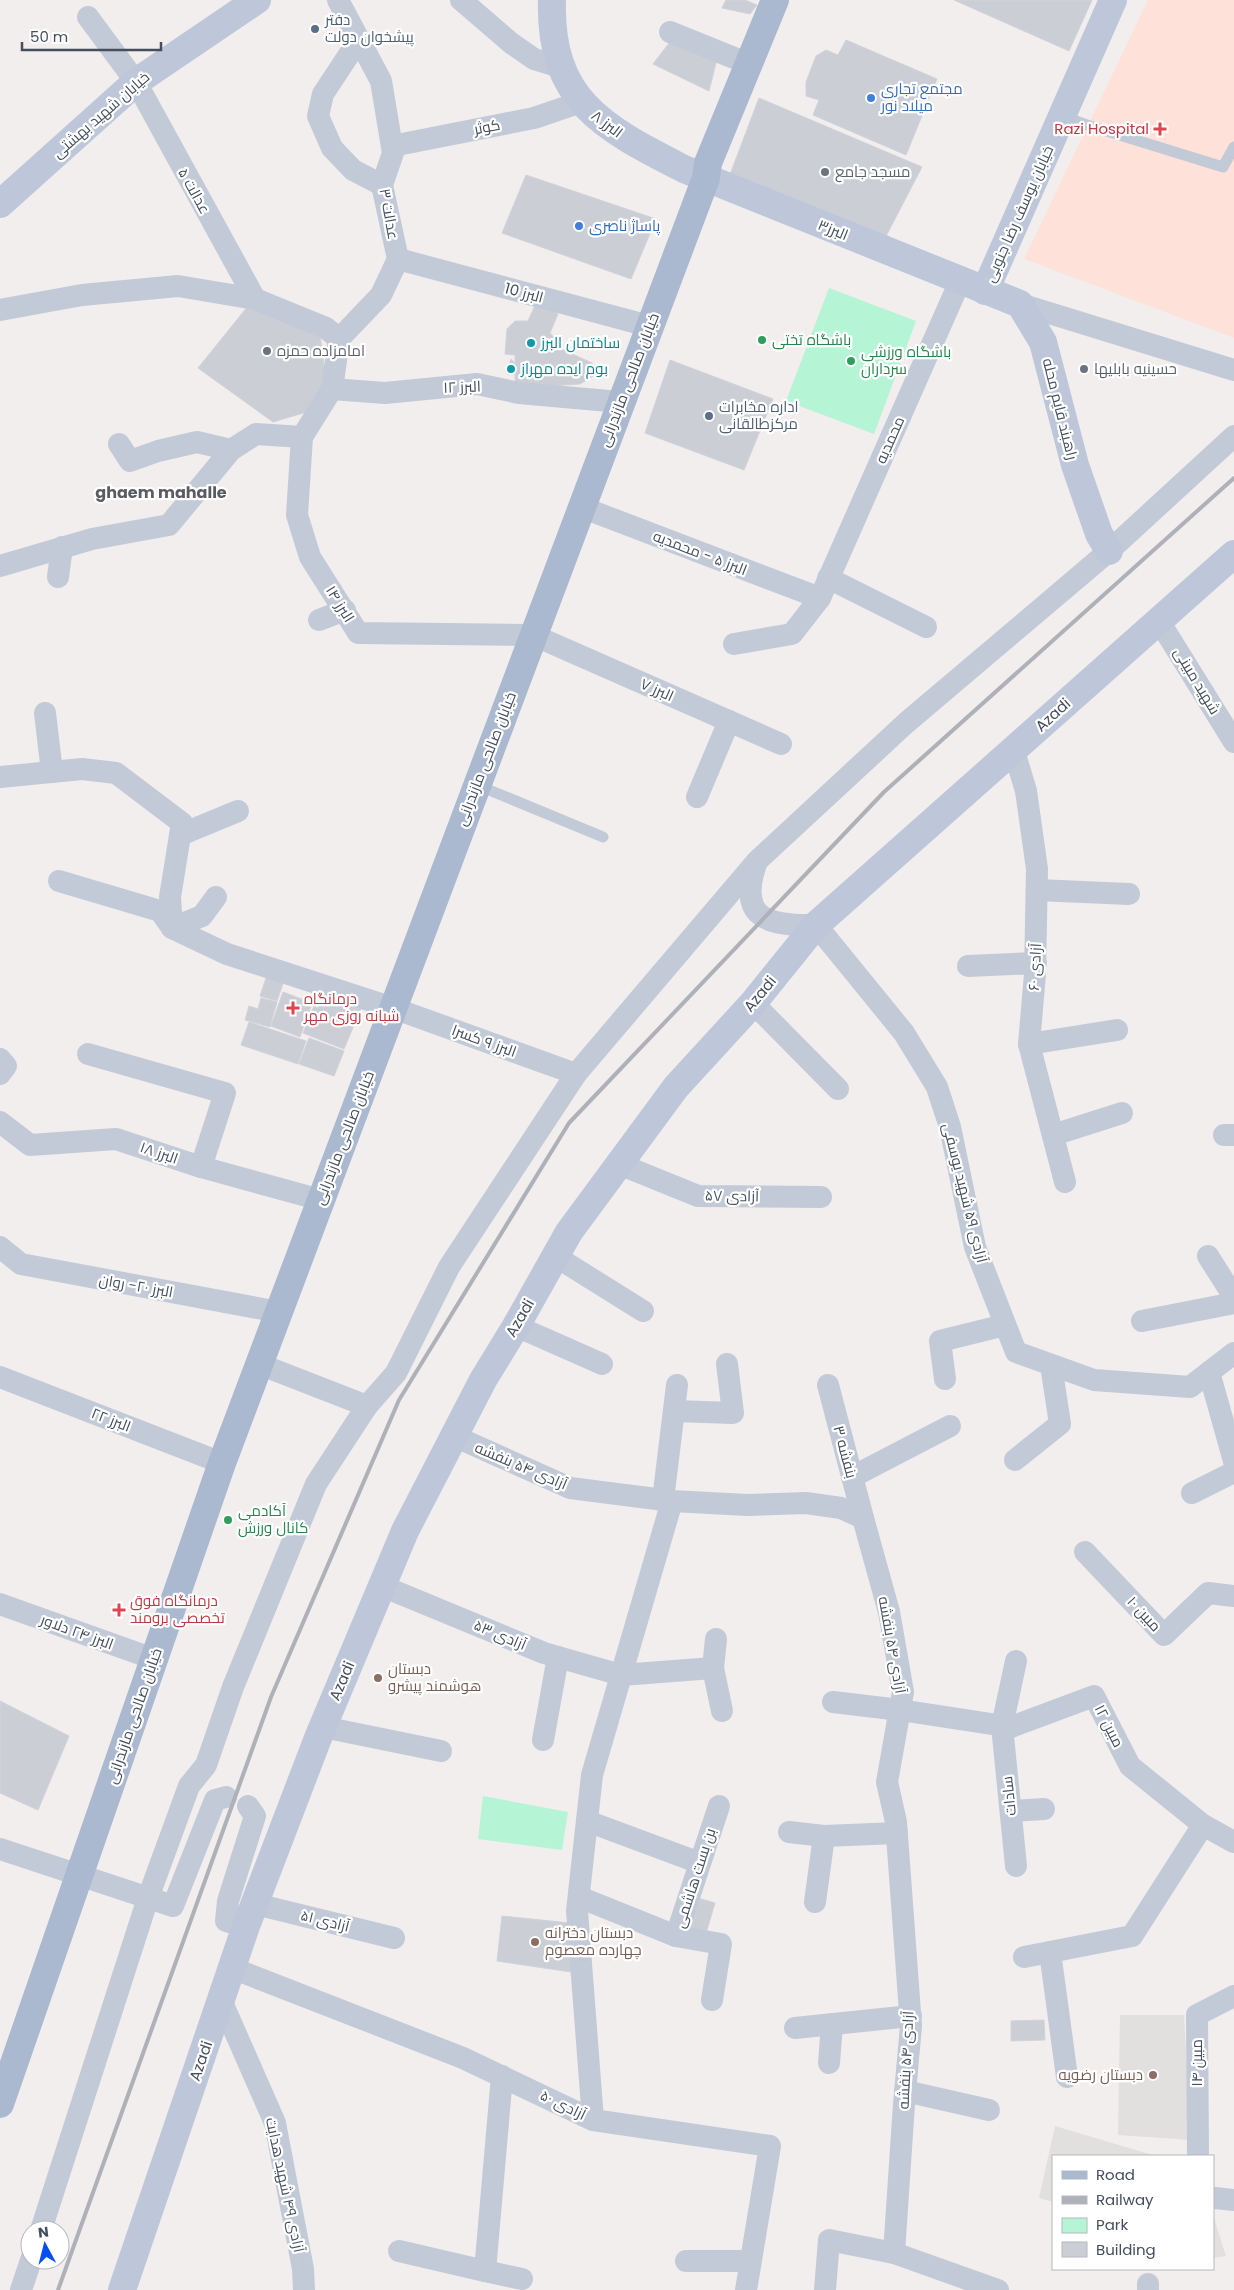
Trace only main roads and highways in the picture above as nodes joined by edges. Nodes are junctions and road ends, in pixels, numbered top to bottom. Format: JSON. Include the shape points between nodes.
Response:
{"nodes":[{"id":1,"x":257,"y":0,"type":"edge"},
{"id":2,"x":552,"y":0,"type":"edge"},
{"id":3,"x":775,"y":0,"type":"edge"},
{"id":4,"x":792,"y":0,"type":"edge"},
{"id":5,"x":1113,"y":0,"type":"edge"},
{"id":6,"x":706,"y":178,"type":"junction"},
{"id":7,"x":0,"y":204,"type":"edge"},
{"id":8,"x":985,"y":291,"type":"junction"},
{"id":9,"x":1110,"y":551,"type":"road end"},
{"id":10,"x":1234,"y":554,"type":"edge"},
{"id":11,"x":0,"y":2104,"type":"edge"},
{"id":12,"x":122,"y":2290,"type":"edge"}],
"edges":[{"from":1,"to":7,"type":"main road","name":"خیابان شهید بهشتی","via":[[136,82]]},
{"from":2,"to":6,"type":"main road","name":"البرز ۸","via":[[560,67],[591,114],[633,143]]},
{"from":3,"to":6,"type":"main road","name":"خیابان صالحی مازندرانی","via":[[708,163]]},
{"from":4,"to":6,"type":"main road","name":"خیابان صالحی مازندرانی","via":[[719,170]]},
{"from":5,"to":8,"type":"main road","name":"خیابان یوسف رضا جنوبی"},
{"from":6,"to":8,"type":"main road","name":"البرز۳"},
{"from":6,"to":11,"type":"main road","name":"خیابان صالحی مازندرانی","via":[[222,1463]]},
{"from":8,"to":9,"type":"main road","name":"راهبند قایم محله","via":[[1020,304],[1043,342],[1075,466],[1099,534]]},
{"from":10,"to":12,"type":"main road","name":"Azadi","via":[[816,926],[753,1003],[676,1087],[569,1232],[483,1380],[404,1531],[323,1727],[251,1915]]}]}
